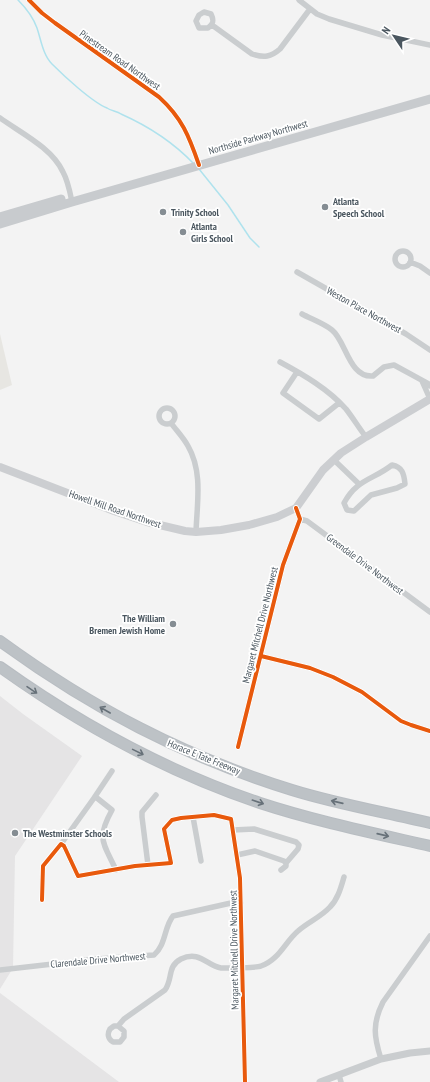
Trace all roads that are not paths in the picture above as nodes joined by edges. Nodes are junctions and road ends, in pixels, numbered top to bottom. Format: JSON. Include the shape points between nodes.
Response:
{"nodes":[{"id":1,"x":29,"y":0,"type":"edge"},
{"id":2,"x":299,"y":0,"type":"edge"},
{"id":3,"x":310,"y":9,"type":"junction"},
{"id":4,"x":212,"y":25,"type":"dead end"},
{"id":5,"x":430,"y":45,"type":"edge"},
{"id":6,"x":430,"y":93,"type":"edge"},
{"id":7,"x":430,"y":99,"type":"edge"},
{"id":8,"x":0,"y":118,"type":"edge"},
{"id":9,"x":198,"y":162,"type":"junction"},
{"id":10,"x":71,"y":199,"type":"junction"},
{"id":11,"x":0,"y":217,"type":"edge"},
{"id":12,"x":0,"y":224,"type":"edge"},
{"id":13,"x":410,"y":262,"type":"dead end"},
{"id":14,"x":297,"y":272,"type":"dead end"},
{"id":15,"x":430,"y":273,"type":"edge"},
{"id":16,"x":302,"y":314,"type":"dead end"},
{"id":17,"x":430,"y":350,"type":"edge"},
{"id":18,"x":280,"y":362,"type":"dead end"},
{"id":19,"x":297,"y":372,"type":"junction"},
{"id":20,"x":422,"y":381,"type":"junction"},
{"id":21,"x":430,"y":386,"type":"edge"},
{"id":22,"x":430,"y":399,"type":"edge"},
{"id":23,"x":339,"y":403,"type":"junction"},
{"id":24,"x":171,"y":423,"type":"dead end"},
{"id":25,"x":366,"y":437,"type":"junction"},
{"id":26,"x":334,"y":460,"type":"junction"},
{"id":27,"x":0,"y":467,"type":"edge"},
{"id":28,"x":359,"y":484,"type":"junction"},
{"id":29,"x":296,"y":508,"type":"junction"},
{"id":30,"x":300,"y":518,"type":"junction"},
{"id":31,"x":196,"y":532,"type":"junction"},
{"id":32,"x":430,"y":612,"type":"edge"},
{"id":33,"x":0,"y":641,"type":"edge"},
{"id":34,"x":261,"y":656,"type":"junction"},
{"id":35,"x":0,"y":667,"type":"edge"},
{"id":36,"x":430,"y":731,"type":"edge"},
{"id":37,"x":238,"y":747,"type":"dead end"},
{"id":38,"x":112,"y":770,"type":"dead end"},
{"id":39,"x":156,"y":795,"type":"dead end"},
{"id":40,"x":94,"y":798,"type":"junction"},
{"id":41,"x":193,"y":817,"type":"junction"},
{"id":42,"x":430,"y":823,"type":"edge"},
{"id":43,"x":233,"y":830,"type":"junction"},
{"id":44,"x":61,"y":844,"type":"junction"},
{"id":45,"x":430,"y":846,"type":"edge"},
{"id":46,"x":237,"y":855,"type":"junction"},
{"id":47,"x":201,"y":861,"type":"dead end"},
{"id":48,"x":286,"y":863,"type":"junction"},
{"id":49,"x":148,"y":865,"type":"junction"},
{"id":50,"x":116,"y":870,"type":"junction"},
{"id":51,"x":282,"y":870,"type":"dead end"},
{"id":52,"x":344,"y":877,"type":"dead end"},
{"id":53,"x":42,"y":900,"type":"dead end"},
{"id":54,"x":241,"y":903,"type":"junction"},
{"id":55,"x":430,"y":936,"type":"edge"},
{"id":56,"x":242,"y":967,"type":"junction"},
{"id":57,"x":0,"y":970,"type":"edge"},
{"id":58,"x":118,"y":1026,"type":"dead end"},
{"id":59,"x":430,"y":1051,"type":"edge"},
{"id":60,"x":381,"y":1059,"type":"junction"},
{"id":61,"x":340,"y":1078,"type":"edge"},
{"id":62,"x":245,"y":1082,"type":"edge"},
{"id":63,"x":320,"y":1082,"type":"edge"}],
"edges":[{"from":1,"to":9,"type":"street","name":"Pinestream Road Northwest","via":[[55,23],[170,106],[183,125]]},
{"from":2,"to":3,"type":"street"},
{"from":3,"to":4,"type":"street","via":[[280,49],[266,57],[252,54]]},
{"from":3,"to":5,"type":"street","via":[[329,19],[361,30]]},
{"from":6,"to":9,"type":"main road","name":"Northside Parkway Northwest"},
{"from":7,"to":9,"type":"main road","name":"Northside Parkway Northwest"},
{"from":8,"to":10,"type":"street","via":[[55,159],[68,183]]},
{"from":9,"to":10,"type":"main road","name":"Northside Parkway Northwest"},
{"from":10,"to":11,"type":"main road","name":"Northside Parkway Northwest"},
{"from":10,"to":12,"type":"main road","name":"Northside Parkway Northwest"},
{"from":13,"to":15,"type":"street"},
{"from":14,"to":17,"type":"street","name":"Weston Place Northwest"},
{"from":16,"to":20,"type":"street","via":[[332,330],[354,367],[365,375],[373,376],[384,367],[394,365]]},
{"from":18,"to":19,"type":"street"},
{"from":19,"to":23,"type":"street"},
{"from":19,"to":23,"type":"street","via":[[283,393],[319,419]]},
{"from":20,"to":21,"type":"street"},
{"from":20,"to":22,"type":"street"},
{"from":22,"to":25,"type":"main road","name":"Howell Mill Road Northwest"},
{"from":23,"to":25,"type":"street"},
{"from":24,"to":31,"type":"street","via":[[188,446],[196,466]]},
{"from":25,"to":26,"type":"main road","name":"Howell Mill Road Northwest"},
{"from":26,"to":28,"type":"street"},
{"from":26,"to":29,"type":"main road","name":"Howell Mill Road Northwest"},
{"from":27,"to":31,"type":"main road","name":"Howell Mill Road Northwest","via":[[131,517]]},
{"from":28,"to":28,"type":"street","via":[[392,465],[398,466],[404,473],[405,484],[371,495],[354,511],[347,510],[344,503]]},
{"from":29,"to":30,"type":"street"},
{"from":29,"to":31,"type":"main road","name":"Howell Mill Road Northwest","via":[[249,525]]},
{"from":30,"to":32,"type":"street","name":"Greendale Drive Northwest"},
{"from":30,"to":34,"type":"street","name":"Margaret Mitchell Drive Northwest","via":[[283,565]]},
{"from":42,"to":33,"type":"highway","name":"Horace E Tate Freeway","one_way":true,"via":[[292,790],[180,748],[113,715]]},
{"from":34,"to":36,"type":"street","via":[[310,668],[333,677],[362,692],[401,721]]},
{"from":34,"to":37,"type":"street","name":"Margaret Mitchell Drive Northwest"},
{"from":35,"to":45,"type":"highway","one_way":true,"via":[[74,717],[133,750],[179,771],[238,795],[300,815]]},
{"from":38,"to":40,"type":"street"},
{"from":39,"to":49,"type":"street","via":[[142,812]]},
{"from":40,"to":44,"type":"street"},
{"from":40,"to":50,"type":"street","via":[[98,798],[112,810],[102,834]]},
{"from":41,"to":43,"type":"street","name":"Margaret Mitchell Drive Northwest","via":[[214,815],[231,819]]},
{"from":41,"to":47,"type":"street"},
{"from":41,"to":49,"type":"street","via":[[172,820],[164,829],[171,863]]},
{"from":43,"to":46,"type":"street","name":"Margaret Mitchell Drive Northwest"},
{"from":43,"to":48,"type":"street","via":[[254,829],[296,842],[298,848]]},
{"from":44,"to":50,"type":"street","via":[[78,876]]},
{"from":44,"to":53,"type":"street","via":[[43,866]]},
{"from":46,"to":48,"type":"street","via":[[255,851]]},
{"from":46,"to":54,"type":"street","name":"Margaret Mitchell Drive Northwest"},
{"from":48,"to":51,"type":"street"},
{"from":49,"to":50,"type":"street"},
{"from":52,"to":56,"type":"street","via":[[337,897],[330,907],[297,931],[275,958],[260,966]]},
{"from":54,"to":56,"type":"street","name":"Margaret Mitchell Drive Northwest"},
{"from":54,"to":57,"type":"street","name":"Clarendale Drive Northwest","via":[[173,916],[162,946],[154,955]]},
{"from":55,"to":60,"type":"street","via":[[378,1012],[375,1034]]},
{"from":56,"to":58,"type":"street","via":[[222,968],[201,958],[181,959],[173,964],[165,990]]},
{"from":56,"to":62,"type":"street","name":"Margaret Mitchell Drive Northwest"},
{"from":59,"to":60,"type":"street"},
{"from":60,"to":61,"type":"street"},
{"from":61,"to":63,"type":"street"}]}
